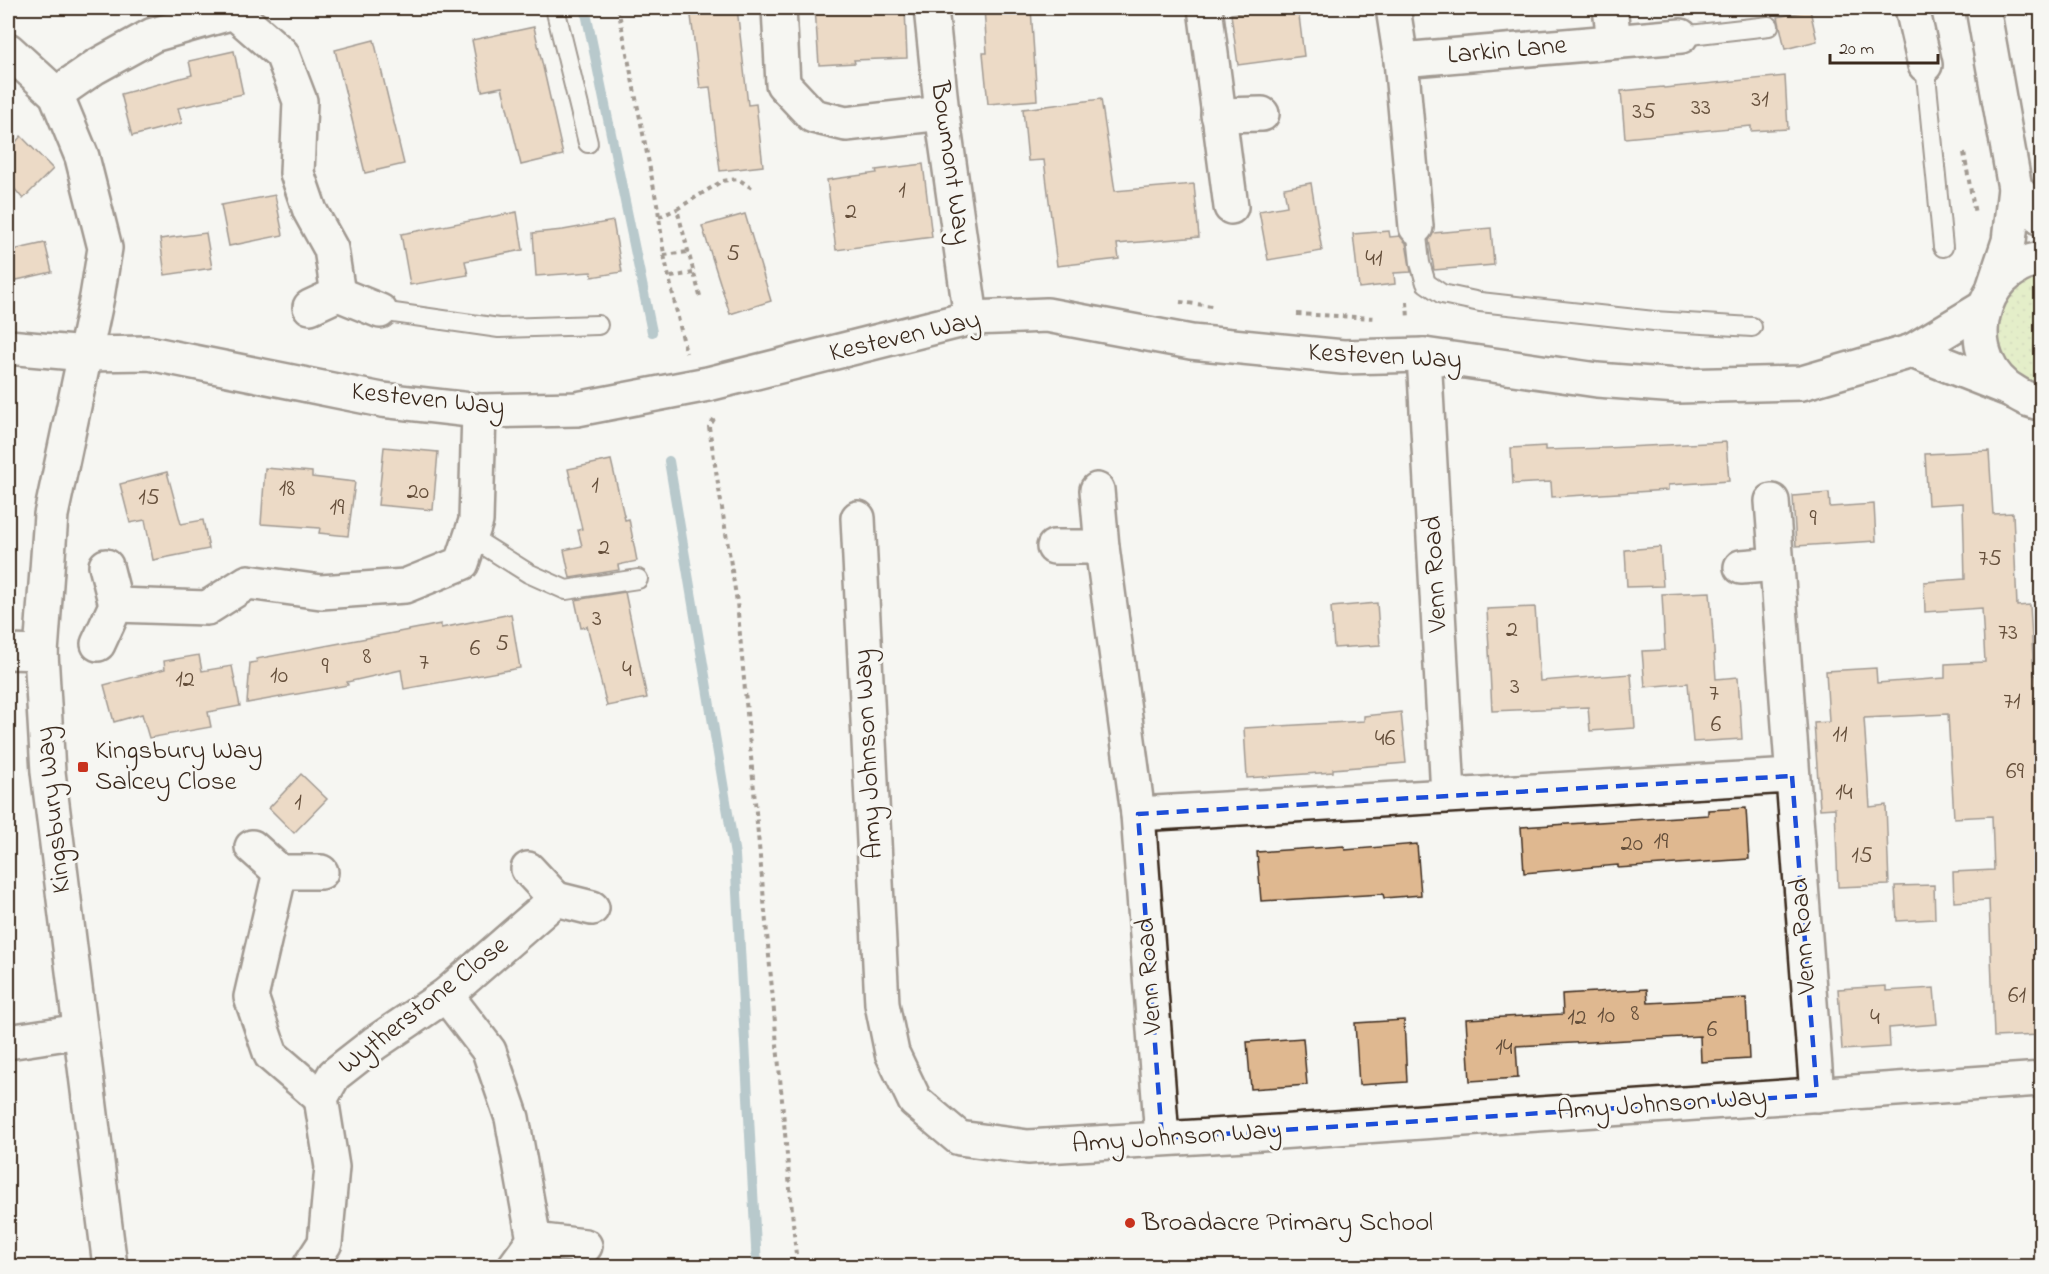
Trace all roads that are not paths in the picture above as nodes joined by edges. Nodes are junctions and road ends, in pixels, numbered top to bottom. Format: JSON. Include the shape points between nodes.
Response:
{"nodes":[{"id":1,"x":555,"y":8,"type":"edge"},
{"id":2,"x":779,"y":8,"type":"edge"},
{"id":3,"x":931,"y":8,"type":"edge"},
{"id":4,"x":1205,"y":8,"type":"edge"},
{"id":5,"x":1394,"y":8,"type":"edge"},
{"id":6,"x":1610,"y":8,"type":"edge"},
{"id":7,"x":1912,"y":8,"type":"edge"},
{"id":8,"x":1983,"y":8,"type":"edge"},
{"id":9,"x":234,"y":10,"type":"edge"},
{"id":10,"x":1769,"y":26,"type":"dead end"},
{"id":11,"x":1681,"y":36,"type":"joint"},
{"id":12,"x":1614,"y":41,"type":"junction"},
{"id":13,"x":8,"y":50,"type":"edge"},
{"id":14,"x":1401,"y":60,"type":"junction"},
{"id":15,"x":1925,"y":65,"type":"joint"},
{"id":16,"x":56,"y":94,"type":"junction"},
{"id":17,"x":942,"y":112,"type":"junction"},
{"id":18,"x":1262,"y":114,"type":"dead end"},
{"id":19,"x":1218,"y":116,"type":"junction"},
{"id":20,"x":588,"y":143,"type":"dead end"},
{"id":21,"x":2015,"y":188,"type":"junction"},
{"id":22,"x":1231,"y":207,"type":"dead end"},
{"id":23,"x":2042,"y":219,"type":"edge"},
{"id":24,"x":1416,"y":227,"type":"joint"},
{"id":25,"x":1943,"y":248,"type":"dead end"},
{"id":26,"x":2042,"y":259,"type":"edge"},
{"id":27,"x":1989,"y":297,"type":"junction"},
{"id":28,"x":380,"y":311,"type":"joint"},
{"id":29,"x":971,"y":318,"type":"junction"},
{"id":30,"x":598,"y":325,"type":"dead end"},
{"id":31,"x":1752,"y":327,"type":"dead end"},
{"id":32,"x":8,"y":347,"type":"edge"},
{"id":33,"x":1912,"y":351,"type":"junction"},
{"id":34,"x":85,"y":354,"type":"junction"},
{"id":35,"x":1424,"y":354,"type":"junction"},
{"id":36,"x":2022,"y":396,"type":"edge"},
{"id":37,"x":480,"y":411,"type":"junction"},
{"id":38,"x":2042,"y":430,"type":"edge"},
{"id":39,"x":1097,"y":490,"type":"dead end"},
{"id":40,"x":1772,"y":501,"type":"dead end"},
{"id":41,"x":858,"y":518,"type":"dead end"},
{"id":42,"x":471,"y":537,"type":"junction"},
{"id":43,"x":1054,"y":547,"type":"dead end"},
{"id":44,"x":1102,"y":547,"type":"junction"},
{"id":45,"x":1778,"y":564,"type":"junction"},
{"id":46,"x":106,"y":566,"type":"dead end"},
{"id":47,"x":1740,"y":567,"type":"dead end"},
{"id":48,"x":638,"y":579,"type":"dead end"},
{"id":49,"x":116,"y":605,"type":"junction"},
{"id":50,"x":98,"y":644,"type":"dead end"},
{"id":51,"x":8,"y":652,"type":"edge"},
{"id":52,"x":41,"y":653,"type":"junction"},
{"id":53,"x":1792,"y":776,"type":"junction"},
{"id":54,"x":1448,"y":794,"type":"junction"},
{"id":55,"x":1138,"y":814,"type":"junction"},
{"id":56,"x":252,"y":848,"type":"dead end"},
{"id":57,"x":528,"y":869,"type":"dead end"},
{"id":58,"x":280,"y":872,"type":"junction"},
{"id":59,"x":321,"y":872,"type":"dead end"},
{"id":60,"x":556,"y":900,"type":"junction"},
{"id":61,"x":592,"y":908,"type":"dead end"},
{"id":62,"x":446,"y":995,"type":"junction"},
{"id":63,"x":80,"y":1031,"type":"junction"},
{"id":64,"x":8,"y":1042,"type":"edge"},
{"id":65,"x":2042,"y":1079,"type":"edge"},
{"id":66,"x":1817,"y":1095,"type":"junction"},
{"id":67,"x":321,"y":1098,"type":"junction"},
{"id":68,"x":1162,"y":1138,"type":"junction"},
{"id":69,"x":534,"y":1240,"type":"junction"},
{"id":70,"x":585,"y":1246,"type":"dead end"},
{"id":71,"x":110,"y":1266,"type":"edge"},
{"id":72,"x":310,"y":1266,"type":"edge"},
{"id":73,"x":515,"y":1266,"type":"edge"}],
"edges":[{"from":1,"to":20,"type":"lane"},
{"from":2,"to":17,"type":"street","via":[[783,84],[813,116],[846,124]]},
{"from":3,"to":17,"type":"street","name":"Bowmont Way"},
{"from":4,"to":19,"type":"street"},
{"from":5,"to":14,"type":"street"},
{"from":6,"to":12,"type":"street"},
{"from":7,"to":15,"type":"street"},
{"from":8,"to":21,"type":"street"},
{"from":9,"to":16,"type":"street","via":[[153,35]]},
{"from":9,"to":28,"type":"street","via":[[282,54],[300,101],[297,172],[310,211],[331,249],[324,301]]},
{"from":10,"to":11,"type":"lane"},
{"from":11,"to":12,"type":"street","name":"Larkin Lane"},
{"from":12,"to":14,"type":"street","name":"Larkin Lane"},
{"from":13,"to":16,"type":"street"},
{"from":14,"to":24,"type":"street"},
{"from":15,"to":25,"type":"lane"},
{"from":16,"to":34,"type":"street","name":"Kingsbury Way","via":[[82,157],[105,248]]},
{"from":17,"to":29,"type":"street","name":"Bowmont Way"},
{"from":18,"to":19,"type":"street"},
{"from":19,"to":22,"type":"street"},
{"from":21,"to":23,"type":"street"},
{"from":21,"to":27,"type":"street","via":[[2009,241]]},
{"from":24,"to":31,"type":"lane","via":[[1426,283],[1442,294],[1480,302],[1643,320]]},
{"from":26,"to":27,"type":"street","name":"Kesteven Way","via":[[2011,271]]},
{"from":27,"to":33,"type":"street","name":"Kesteven Way"},
{"from":27,"to":36,"type":"street","via":[[1980,331],[1983,354],[1994,375]]},
{"from":28,"to":30,"type":"lane","via":[[499,328]]},
{"from":29,"to":35,"type":"street","name":"Kesteven Way","via":[[1047,315],[1191,342],[1343,357]]},
{"from":29,"to":37,"type":"street","name":"Kesteven Way","via":[[708,384],[578,409]]},
{"from":32,"to":34,"type":"street","name":"Kesteven Way"},
{"from":33,"to":35,"type":"street","name":"Kesteven Way","via":[[1802,382],[1678,386],[1597,380]]},
{"from":33,"to":36,"type":"street"},
{"from":34,"to":37,"type":"street","name":"Kesteven Way","via":[[149,353],[382,400]]},
{"from":34,"to":52,"type":"street","name":"Kingsbury Way","via":[[51,515]]},
{"from":35,"to":54,"type":"street","name":"Venn Road"},
{"from":36,"to":38,"type":"street"},
{"from":37,"to":42,"type":"street","via":[[476,521]]},
{"from":39,"to":44,"type":"street","name":"Venn Road"},
{"from":40,"to":45,"type":"street","name":"Venn Road"},
{"from":41,"to":68,"type":"street","name":"Amy Johnson Way","via":[[882,1004],[892,1053],[915,1101],[959,1138],[1028,1147]]},
{"from":42,"to":48,"type":"lane","via":[[528,573],[566,590]]},
{"from":42,"to":49,"type":"street","via":[[462,563],[405,586],[321,592],[248,582],[207,608]]},
{"from":43,"to":44,"type":"street"},
{"from":44,"to":55,"type":"street","name":"Venn Road"},
{"from":45,"to":47,"type":"street"},
{"from":45,"to":53,"type":"street","name":"Venn Road"},
{"from":46,"to":49,"type":"street"},
{"from":49,"to":50,"type":"street"},
{"from":51,"to":52,"type":"street"},
{"from":52,"to":63,"type":"street","name":"Kingsbury Way","via":[[48,772]]},
{"from":53,"to":54,"type":"street"},
{"from":53,"to":66,"type":"street","name":"Venn Road"},
{"from":54,"to":55,"type":"street"},
{"from":55,"to":68,"type":"street","name":"Venn Road"},
{"from":56,"to":58,"type":"street"},
{"from":57,"to":60,"type":"street"},
{"from":58,"to":59,"type":"street"},
{"from":58,"to":67,"type":"street","via":[[251,997],[272,1055]]},
{"from":60,"to":61,"type":"street"},
{"from":60,"to":62,"type":"street","name":"Wytherstone Close"},
{"from":62,"to":67,"type":"street","name":"Wytherstone Close","via":[[334,1075]]},
{"from":62,"to":69,"type":"street","via":[[489,1051],[512,1118]]},
{"from":63,"to":64,"type":"street"},
{"from":63,"to":71,"type":"street","name":"Kingsbury Way"},
{"from":65,"to":66,"type":"street","name":"Amy Johnson Way"},
{"from":66,"to":68,"type":"street","name":"Amy Johnson Way"},
{"from":67,"to":72,"type":"street","name":"Wytherstone Close","via":[[332,1167],[325,1243]]},
{"from":69,"to":70,"type":"street"},
{"from":69,"to":73,"type":"street"}]}
